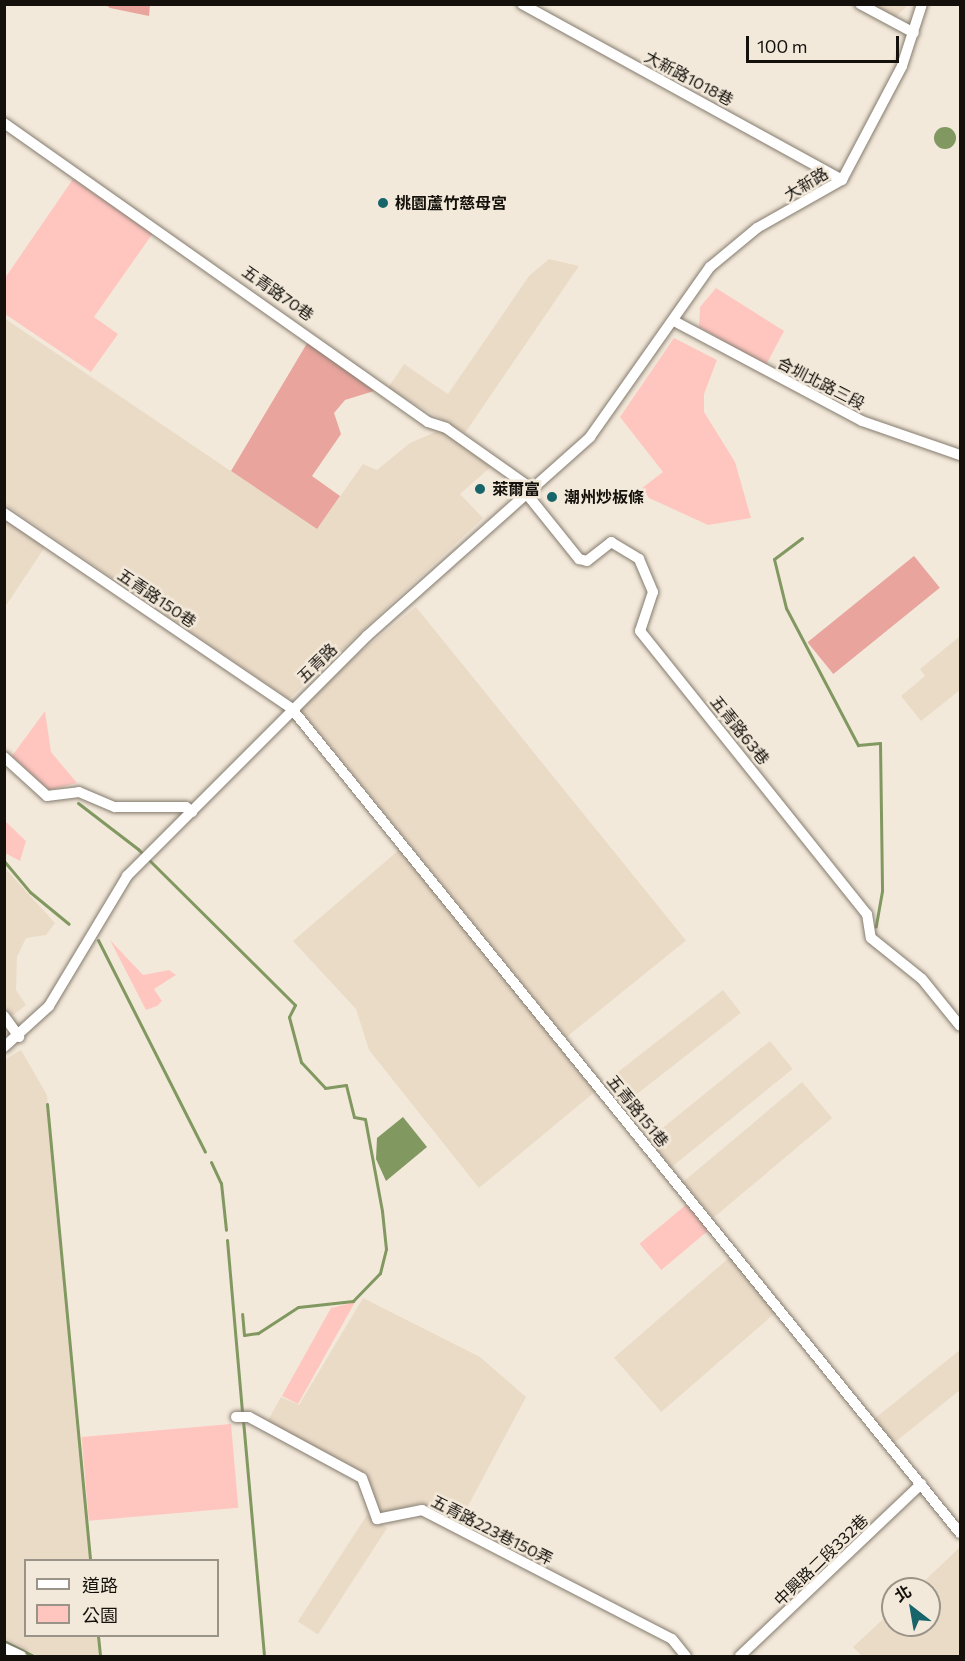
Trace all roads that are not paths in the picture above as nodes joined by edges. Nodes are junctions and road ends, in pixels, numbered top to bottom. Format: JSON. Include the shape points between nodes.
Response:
{"nodes":[{"id":1,"x":522,"y":4,"type":"edge"},
{"id":2,"x":860,"y":4,"type":"edge"},
{"id":3,"x":922,"y":4,"type":"edge"},
{"id":4,"x":914,"y":33,"type":"junction"},
{"id":5,"x":4,"y":123,"type":"edge"},
{"id":6,"x":842,"y":180,"type":"junction"},
{"id":7,"x":674,"y":321,"type":"junction"},
{"id":8,"x":960,"y":455,"type":"edge"},
{"id":9,"x":529,"y":491,"type":"junction"},
{"id":10,"x":4,"y":513,"type":"edge"},
{"id":11,"x":292,"y":709,"type":"junction"},
{"id":12,"x":4,"y":757,"type":"edge"},
{"id":13,"x":192,"y":812,"type":"junction"},
{"id":14,"x":4,"y":1017,"type":"edge"},
{"id":15,"x":960,"y":1026,"type":"edge"},
{"id":16,"x":19,"y":1037,"type":"junction"},
{"id":17,"x":4,"y":1047,"type":"edge"},
{"id":18,"x":236,"y":1417,"type":"dead end"},
{"id":19,"x":921,"y":1484,"type":"junction"},
{"id":20,"x":960,"y":1533,"type":"edge"},
{"id":21,"x":4,"y":1648,"type":"edge"},
{"id":22,"x":21,"y":1656,"type":"edge"},
{"id":23,"x":686,"y":1656,"type":"edge"},
{"id":24,"x":740,"y":1656,"type":"edge"}],
"edges":[{"from":1,"to":6,"type":"street","name":"大新路1018巷"},
{"from":2,"to":4,"type":"street"},
{"from":3,"to":4,"type":"street","name":"大新路"},
{"from":4,"to":6,"type":"street","name":"大新路","via":[[882,110]]},
{"from":5,"to":9,"type":"street","name":"五青路70巷"},
{"from":6,"to":7,"type":"street","name":"大新路","via":[[738,241],[710,267]]},
{"from":7,"to":8,"type":"street","name":"合圳北路三段","via":[[862,421]]},
{"from":7,"to":9,"type":"street","name":"五青路","via":[[590,436]]},
{"from":9,"to":11,"type":"street","name":"五青路"},
{"from":9,"to":15,"type":"street","name":"五青路63巷","via":[[579,559],[587,561],[611,542],[639,559],[653,592],[640,631],[867,914],[871,938],[922,979]]},
{"from":10,"to":11,"type":"street","name":"五青路150巷"},
{"from":11,"to":13,"type":"street","name":"五青路"},
{"from":11,"to":19,"type":"street","name":"五青路151巷"},
{"from":12,"to":13,"type":"street","via":[[47,796],[79,792],[115,807],[186,807]]},
{"from":13,"to":16,"type":"street","name":"五青路","via":[[127,876],[49,1006]]},
{"from":14,"to":16,"type":"street"},
{"from":16,"to":17,"type":"street","name":"五青路"},
{"from":18,"to":23,"type":"street","name":"五青路223巷150弄","via":[[249,1417],[362,1478],[377,1520],[422,1510],[672,1639]]},
{"from":19,"to":20,"type":"street","name":"五青路151巷"},
{"from":19,"to":24,"type":"street","name":"中興路二段332巷"},
{"from":21,"to":22,"type":"street"}]}
